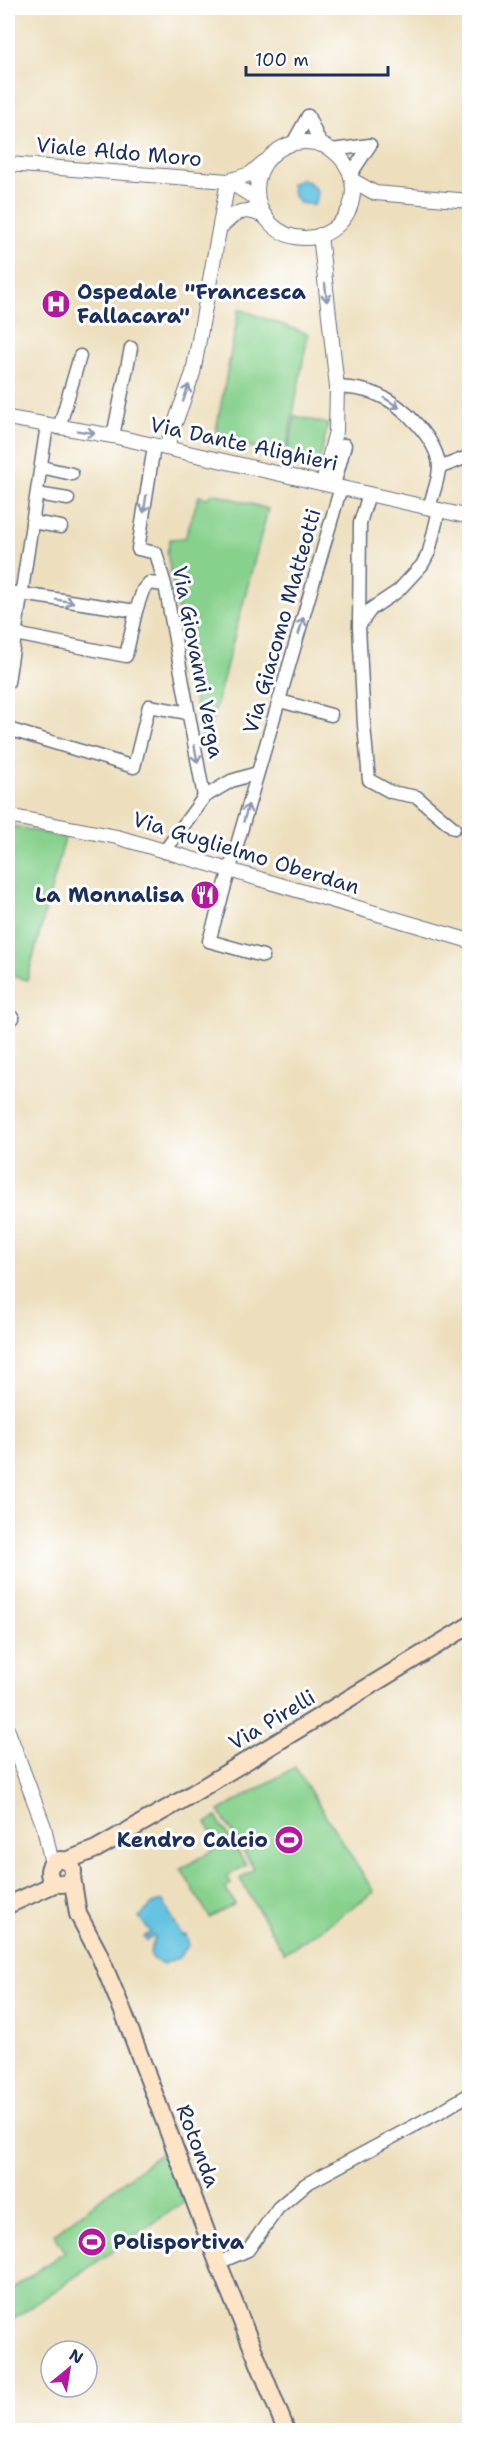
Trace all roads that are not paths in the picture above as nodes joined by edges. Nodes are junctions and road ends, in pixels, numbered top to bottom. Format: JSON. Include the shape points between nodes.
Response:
{"nodes":[{"id":1,"x":293,"y":143,"type":"junction"},
{"id":2,"x":326,"y":148,"type":"junction"},
{"id":3,"x":268,"y":159,"type":"junction"},
{"id":4,"x":8,"y":164,"type":"edge"},
{"id":5,"x":351,"y":177,"type":"junction"},
{"id":6,"x":228,"y":182,"type":"junction"},
{"id":7,"x":375,"y":193,"type":"junction"},
{"id":8,"x":470,"y":201,"type":"edge"},
{"id":9,"x":351,"y":203,"type":"junction"},
{"id":10,"x":263,"y":212,"type":"junction"},
{"id":11,"x":220,"y":228,"type":"junction"},
{"id":12,"x":320,"y":235,"type":"junction"},
{"id":13,"x":131,"y":348,"type":"dead end"},
{"id":14,"x":80,"y":356,"type":"dead end"},
{"id":15,"x":337,"y":387,"type":"junction"},
{"id":16,"x":8,"y":418,"type":"edge"},
{"id":17,"x":53,"y":427,"type":"junction"},
{"id":18,"x":113,"y":436,"type":"junction"},
{"id":19,"x":345,"y":444,"type":"dead end"},
{"id":20,"x":160,"y":447,"type":"junction"},
{"id":21,"x":470,"y":456,"type":"edge"},
{"id":22,"x":41,"y":467,"type":"junction"},
{"id":23,"x":439,"y":468,"type":"junction"},
{"id":24,"x":72,"y":474,"type":"dead end"},
{"id":25,"x":333,"y":485,"type":"junction"},
{"id":26,"x":37,"y":494,"type":"junction"},
{"id":27,"x":369,"y":494,"type":"junction"},
{"id":28,"x":68,"y":500,"type":"dead end"},
{"id":29,"x":434,"y":509,"type":"junction"},
{"id":30,"x":470,"y":517,"type":"edge"},
{"id":31,"x":32,"y":522,"type":"junction"},
{"id":32,"x":61,"y":527,"type":"dead end"},
{"id":33,"x":165,"y":585,"type":"junction"},
{"id":34,"x":14,"y":593,"type":"edge"},
{"id":35,"x":136,"y":612,"type":"junction"},
{"id":36,"x":359,"y":626,"type":"junction"},
{"id":37,"x":15,"y":634,"type":"junction"},
{"id":38,"x":8,"y":682,"type":"edge"},
{"id":39,"x":279,"y":701,"type":"junction"},
{"id":40,"x":188,"y":713,"type":"junction"},
{"id":41,"x":331,"y":715,"type":"dead end"},
{"id":42,"x":8,"y":729,"type":"edge"},
{"id":43,"x":257,"y":773,"type":"junction"},
{"id":44,"x":204,"y":797,"type":"junction"},
{"id":45,"x":8,"y":816,"type":"edge"},
{"id":46,"x":454,"y":828,"type":"dead end"},
{"id":47,"x":164,"y":852,"type":"junction"},
{"id":48,"x":230,"y":869,"type":"junction"},
{"id":49,"x":470,"y":941,"type":"edge"},
{"id":50,"x":262,"y":956,"type":"dead end"},
{"id":51,"x":470,"y":1625,"type":"edge"},
{"id":52,"x":8,"y":1731,"type":"edge"},
{"id":53,"x":11,"y":1750,"type":"edge"},
{"id":54,"x":62,"y":1872,"type":"junction"},
{"id":55,"x":8,"y":1905,"type":"edge"},
{"id":56,"x":470,"y":2094,"type":"edge"},
{"id":57,"x":218,"y":2263,"type":"junction"},
{"id":58,"x":286,"y":2430,"type":"edge"}],
"edges":[{"from":1,"to":2,"type":"street","via":[[311,142]]},
{"from":1,"to":2,"type":"street","via":[[308,116]]},
{"from":1,"to":3,"type":"street"},
{"from":2,"to":5,"type":"street","via":[[346,164]]},
{"from":2,"to":5,"type":"street","via":[[370,145]]},
{"from":3,"to":6,"type":"street","name":"Viale Aldo Moro","via":[[250,174]]},
{"from":3,"to":10,"type":"street","via":[[258,182],[257,195]]},
{"from":4,"to":6,"type":"street","name":"Viale Aldo Moro"},
{"from":5,"to":7,"type":"street"},
{"from":5,"to":9,"type":"street"},
{"from":6,"to":10,"type":"street","name":"Viale Aldo Moro","via":[[252,196]]},
{"from":6,"to":11,"type":"street"},
{"from":7,"to":8,"type":"street"},
{"from":7,"to":9,"type":"street"},
{"from":9,"to":12,"type":"street","via":[[344,219]]},
{"from":10,"to":11,"type":"street","via":[[235,213]]},
{"from":10,"to":12,"type":"street","via":[[276,228],[290,235]]},
{"from":20,"to":11,"type":"street","one_way":true,"via":[[193,373]]},
{"from":12,"to":15,"type":"street","one_way":true},
{"from":13,"to":18,"type":"street"},
{"from":14,"to":17,"type":"street"},
{"from":15,"to":23,"type":"street","one_way":true,"via":[[379,395],[397,406],[425,434]]},
{"from":15,"to":25,"type":"street"},
{"from":16,"to":17,"type":"street","name":"Via Dante Alighieri"},
{"from":17,"to":18,"type":"street","name":"Via Dante Alighieri","one_way":true},
{"from":17,"to":22,"type":"street"},
{"from":18,"to":20,"type":"street","name":"Via Dante Alighieri"},
{"from":19,"to":25,"type":"street","name":"Via Giacomo Matteotti"},
{"from":20,"to":25,"type":"street","name":"Via Dante Alighieri"},
{"from":20,"to":33,"type":"street","name":"Via Giovanni Verga","one_way":true,"via":[[138,549],[156,553]]},
{"from":21,"to":23,"type":"street"},
{"from":22,"to":24,"type":"street"},
{"from":22,"to":26,"type":"street"},
{"from":23,"to":29,"type":"street"},
{"from":25,"to":27,"type":"street","name":"Via Dante Alighieri"},
{"from":39,"to":25,"type":"street","name":"Via Giacomo Matteotti","one_way":true},
{"from":26,"to":28,"type":"street"},
{"from":26,"to":31,"type":"street"},
{"from":27,"to":29,"type":"street","name":"Via Dante Alighieri"},
{"from":27,"to":36,"type":"street","via":[[360,523]]},
{"from":29,"to":30,"type":"street","name":"Via Dante Alighieri"},
{"from":29,"to":36,"type":"street","via":[[429,552],[422,565],[398,591],[371,609]]},
{"from":31,"to":32,"type":"street"},
{"from":31,"to":34,"type":"street"},
{"from":33,"to":35,"type":"street","via":[[149,583]]},
{"from":33,"to":40,"type":"street","name":"Via Giovanni Verga"},
{"from":34,"to":35,"type":"street","one_way":true},
{"from":34,"to":37,"type":"street"},
{"from":35,"to":37,"type":"street","via":[[126,656]]},
{"from":36,"to":46,"type":"street","via":[[369,780],[391,792],[417,797]]},
{"from":37,"to":38,"type":"street"},
{"from":39,"to":41,"type":"street"},
{"from":39,"to":43,"type":"street","name":"Via Giacomo Matteotti"},
{"from":40,"to":42,"type":"street","via":[[148,706],[134,767]]},
{"from":40,"to":44,"type":"street","name":"Via Giovanni Verga","one_way":true},
{"from":43,"to":44,"type":"street","via":[[231,781]]},
{"from":48,"to":43,"type":"street","name":"Via Giacomo Matteotti","one_way":true},
{"from":44,"to":47,"type":"street"},
{"from":45,"to":47,"type":"street","name":"Via Guglielmo Oberdan","via":[[117,837]]},
{"from":47,"to":48,"type":"street","name":"Via Guglielmo Oberdan"},
{"from":48,"to":49,"type":"street","name":"Via Guglielmo Oberdan"},
{"from":48,"to":50,"type":"street","name":"Via Giacomo Matteotti","via":[[209,940]]},
{"from":51,"to":54,"type":"main road","name":"Via Pirelli"},
{"from":52,"to":53,"type":"street"},
{"from":53,"to":54,"type":"street"},
{"from":54,"to":55,"type":"main road","name":"Via Pirelli"},
{"from":54,"to":57,"type":"main road","name":"Rotonda","via":[[124,2014]]},
{"from":56,"to":57,"type":"street","via":[[306,2184],[279,2208],[248,2250]]},
{"from":57,"to":58,"type":"main road","name":"Rotonda"}]}
